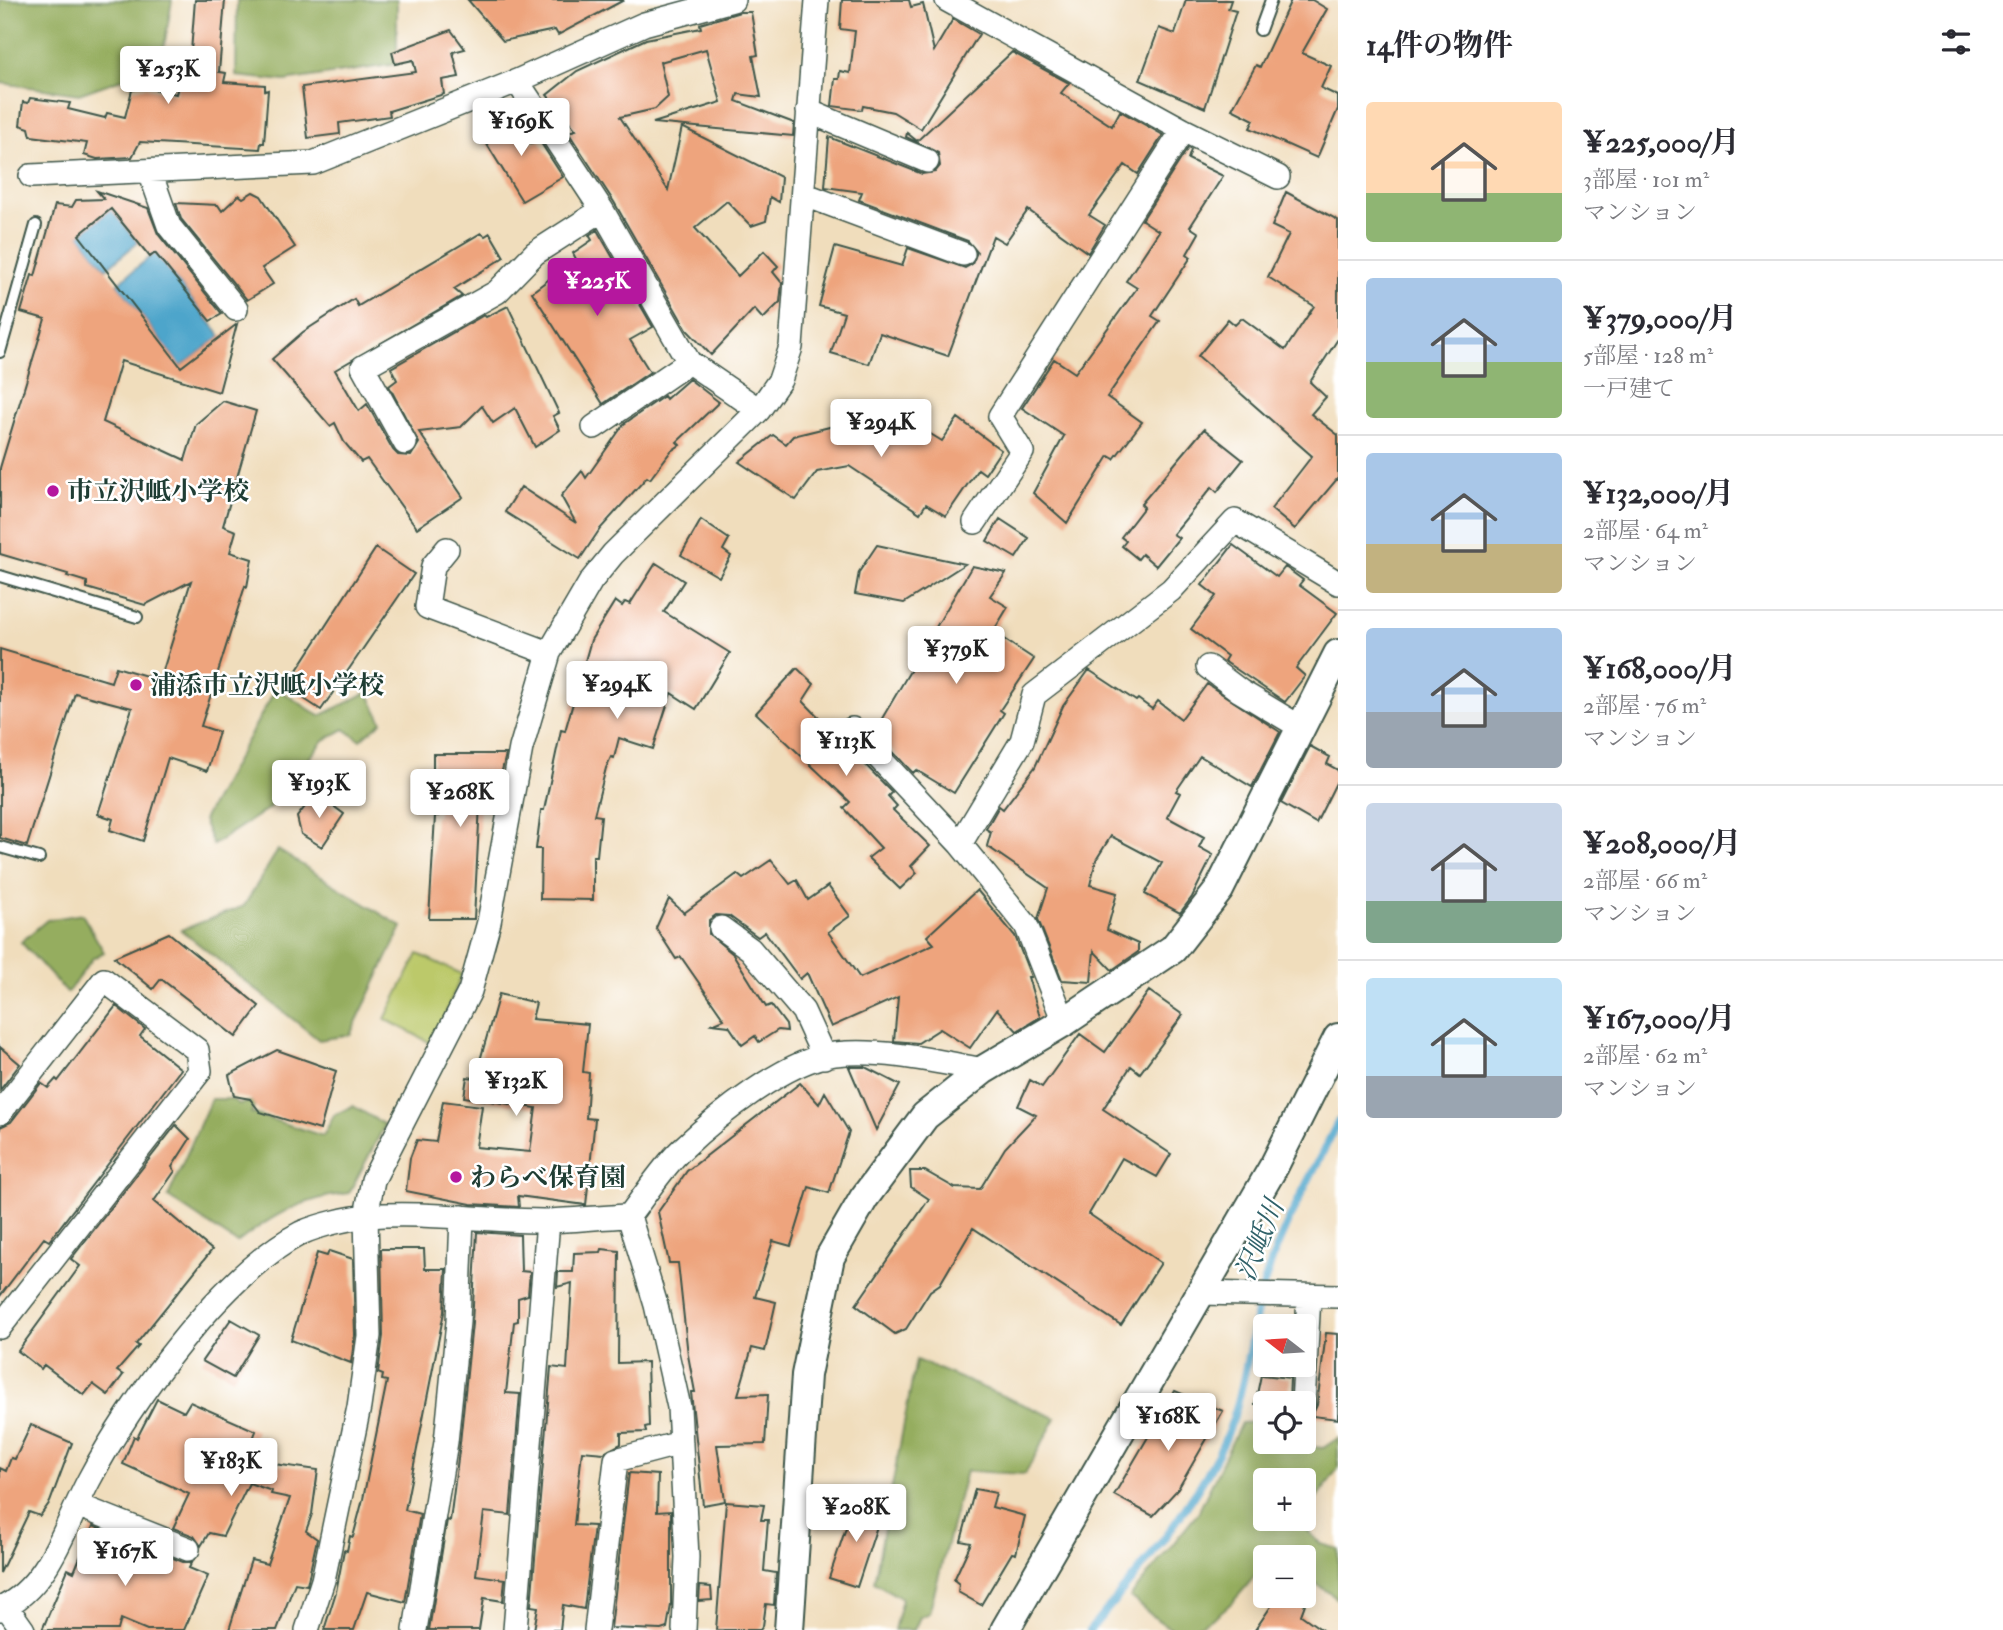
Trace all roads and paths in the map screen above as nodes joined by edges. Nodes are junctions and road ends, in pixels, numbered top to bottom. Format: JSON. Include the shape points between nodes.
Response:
{"nodes":[{"id":1,"x":733,"y":0,"type":"edge"},
{"id":2,"x":817,"y":0,"type":"edge"},
{"id":3,"x":947,"y":0,"type":"edge"},
{"id":4,"x":1271,"y":0,"type":"edge"},
{"id":5,"x":1260,"y":30,"type":"dead end"},
{"id":6,"x":517,"y":81,"type":"junction"},
{"id":7,"x":808,"y":111,"type":"junction"},
{"id":8,"x":1182,"y":130,"type":"junction"},
{"id":9,"x":927,"y":161,"type":"dead end"},
{"id":10,"x":150,"y":172,"type":"junction"},
{"id":11,"x":30,"y":176,"type":"dead end"},
{"id":12,"x":1278,"y":177,"type":"dead end"},
{"id":13,"x":803,"y":194,"type":"junction"},
{"id":14,"x":602,"y":210,"type":"junction"},
{"id":15,"x":36,"y":225,"type":"dead end"},
{"id":16,"x":963,"y":254,"type":"dead end"},
{"id":17,"x":236,"y":309,"type":"dead end"},
{"id":18,"x":0,"y":352,"type":"edge"},
{"id":19,"x":689,"y":362,"type":"junction"},
{"id":20,"x":760,"y":410,"type":"junction"},
{"id":21,"x":594,"y":427,"type":"dead end"},
{"id":22,"x":405,"y":443,"type":"dead end"},
{"id":23,"x":975,"y":522,"type":"dead end"},
{"id":24,"x":447,"y":549,"type":"dead end"},
{"id":25,"x":0,"y":576,"type":"edge"},
{"id":26,"x":1338,"y":583,"type":"edge"},
{"id":27,"x":137,"y":617,"type":"dead end"},
{"id":28,"x":549,"y":653,"type":"junction"},
{"id":29,"x":1338,"y":654,"type":"edge"},
{"id":30,"x":1208,"y":667,"type":"dead end"},
{"id":31,"x":1300,"y":727,"type":"junction"},
{"id":32,"x":852,"y":729,"type":"dead end"},
{"id":33,"x":960,"y":844,"type":"junction"},
{"id":34,"x":0,"y":847,"type":"edge"},
{"id":35,"x":39,"y":858,"type":"dead end"},
{"id":36,"x":721,"y":928,"type":"dead end"},
{"id":37,"x":1064,"y":1022,"type":"junction"},
{"id":38,"x":1338,"y":1038,"type":"edge"},
{"id":39,"x":824,"y":1057,"type":"junction"},
{"id":40,"x":983,"y":1070,"type":"junction"},
{"id":41,"x":0,"y":1113,"type":"edge"},
{"id":42,"x":366,"y":1216,"type":"junction"},
{"id":43,"x":628,"y":1216,"type":"junction"},
{"id":44,"x":462,"y":1217,"type":"junction"},
{"id":45,"x":548,"y":1221,"type":"junction"},
{"id":46,"x":1201,"y":1293,"type":"junction"},
{"id":47,"x":1309,"y":1296,"type":"junction"},
{"id":48,"x":1338,"y":1296,"type":"edge"},
{"id":49,"x":0,"y":1327,"type":"edge"},
{"id":50,"x":1304,"y":1391,"type":"edge"},
{"id":51,"x":681,"y":1443,"type":"junction"},
{"id":52,"x":77,"y":1505,"type":"junction"},
{"id":53,"x":188,"y":1549,"type":"dead end"},
{"id":54,"x":3,"y":1607,"type":"edge"},
{"id":55,"x":23,"y":1630,"type":"edge"},
{"id":56,"x":307,"y":1630,"type":"edge"},
{"id":57,"x":415,"y":1630,"type":"edge"},
{"id":58,"x":515,"y":1630,"type":"edge"},
{"id":59,"x":596,"y":1630,"type":"edge"},
{"id":60,"x":684,"y":1630,"type":"edge"},
{"id":61,"x":789,"y":1630,"type":"edge"},
{"id":62,"x":1005,"y":1630,"type":"edge"}],
"edges":[{"from":1,"to":6,"type":"street","via":[[644,24]]},
{"from":2,"to":7,"type":"street"},
{"from":3,"to":8,"type":"street"},
{"from":4,"to":5,"type":"lane"},
{"from":6,"to":10,"type":"street","via":[[313,163]]},
{"from":6,"to":14,"type":"street"},
{"from":7,"to":9,"type":"street"},
{"from":7,"to":13,"type":"street"},
{"from":8,"to":12,"type":"street"},
{"from":8,"to":23,"type":"street","via":[[1000,416],[1022,452]]},
{"from":10,"to":11,"type":"street"},
{"from":10,"to":17,"type":"street","via":[[169,226]]},
{"from":13,"to":16,"type":"street"},
{"from":13,"to":20,"type":"street","via":[[791,347],[780,380]]},
{"from":14,"to":19,"type":"street"},
{"from":14,"to":22,"type":"street","via":[[536,253],[497,292],[363,367]]},
{"from":15,"to":18,"type":"lane"},
{"from":19,"to":20,"type":"street"},
{"from":19,"to":21,"type":"street"},
{"from":20,"to":28,"type":"street","via":[[637,526],[591,582]]},
{"from":24,"to":28,"type":"street","via":[[432,566],[427,607]]},
{"from":25,"to":27,"type":"lane"},
{"from":26,"to":33,"type":"street","via":[[1236,521],[1171,590],[1034,695],[1022,741]]},
{"from":28,"to":42,"type":"street","via":[[521,748],[489,922],[470,991],[373,1180]]},
{"from":29,"to":31,"type":"street"},
{"from":30,"to":31,"type":"street"},
{"from":31,"to":37,"type":"street","via":[[1219,890],[1173,949]]},
{"from":32,"to":33,"type":"street"},
{"from":33,"to":37,"type":"street","via":[[1026,925]]},
{"from":34,"to":35,"type":"lane"},
{"from":36,"to":39,"type":"street","via":[[750,949],[803,1011]]},
{"from":37,"to":40,"type":"street"},
{"from":38,"to":46,"type":"street","via":[[1274,1166]]},
{"from":39,"to":40,"type":"street","via":[[909,1056]]},
{"from":39,"to":43,"type":"street","via":[[802,1062],[763,1085],[682,1150]]},
{"from":40,"to":61,"type":"street","via":[[925,1116],[864,1198],[830,1257],[806,1375]]},
{"from":41,"to":49,"type":"street","via":[[104,980],[197,1050],[200,1071]]},
{"from":42,"to":44,"type":"street"},
{"from":42,"to":52,"type":"street","via":[[303,1232],[266,1256],[231,1289],[134,1402]]},
{"from":42,"to":56,"type":"street","via":[[369,1336],[359,1408],[323,1580]]},
{"from":43,"to":45,"type":"street"},
{"from":43,"to":51,"type":"street","via":[[656,1305],[679,1407]]},
{"from":44,"to":45,"type":"street"},
{"from":44,"to":57,"type":"street","via":[[446,1442]]},
{"from":45,"to":58,"type":"street"},
{"from":46,"to":47,"type":"street"},
{"from":46,"to":62,"type":"street"},
{"from":47,"to":48,"type":"street"},
{"from":47,"to":50,"type":"street"},
{"from":51,"to":59,"type":"street","via":[[617,1460]]},
{"from":51,"to":60,"type":"street","via":[[687,1557]]},
{"from":52,"to":53,"type":"street"},
{"from":52,"to":54,"type":"street","via":[[50,1563]]},
{"from":54,"to":55,"type":"street"}]}
